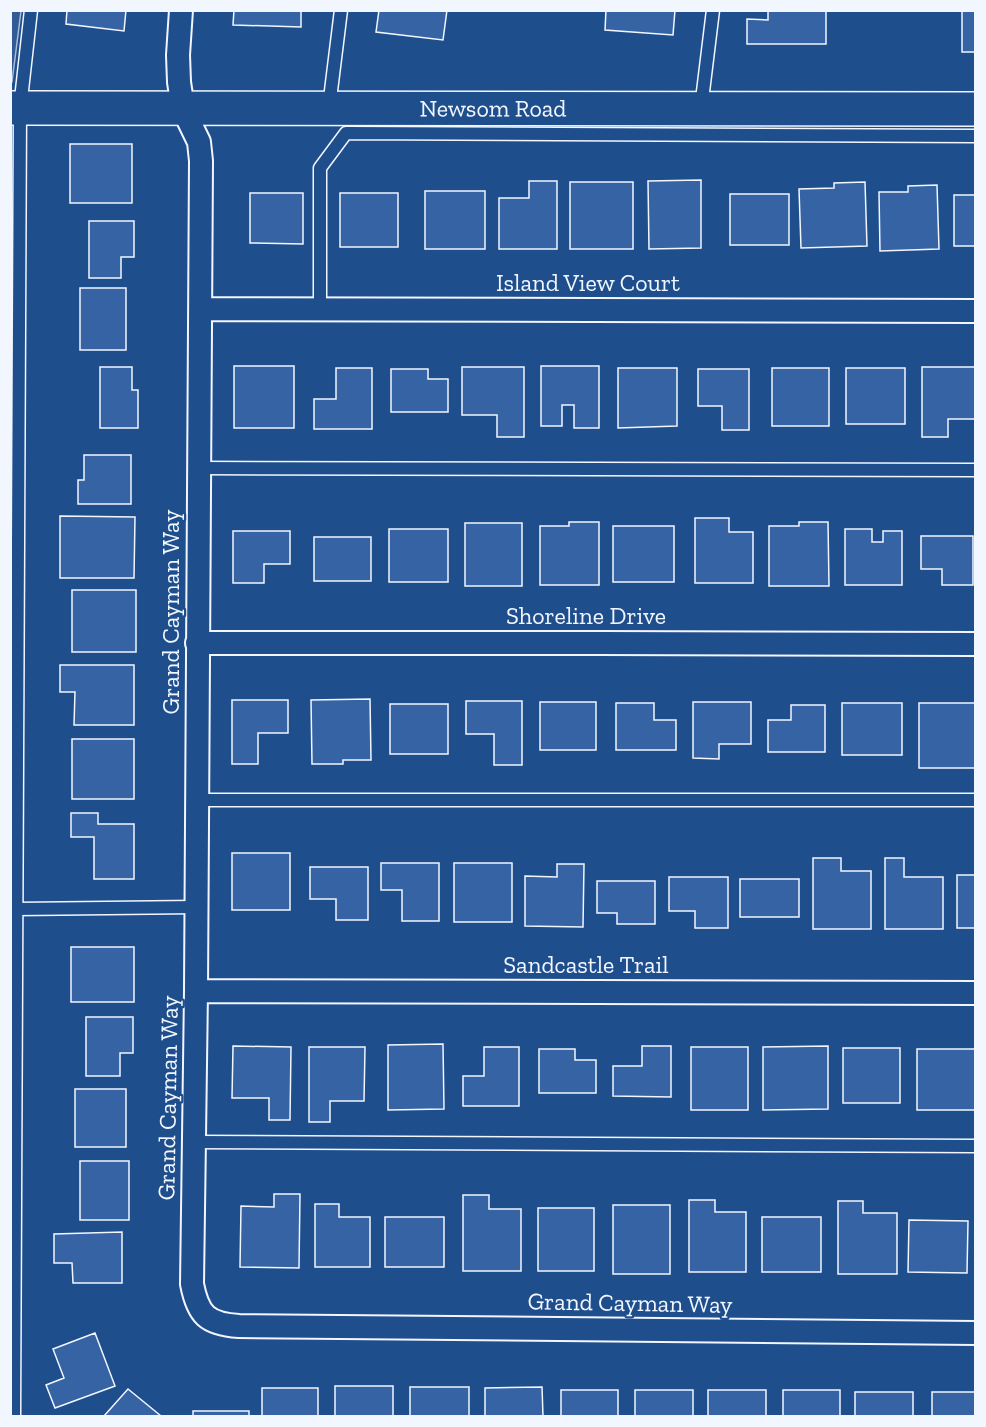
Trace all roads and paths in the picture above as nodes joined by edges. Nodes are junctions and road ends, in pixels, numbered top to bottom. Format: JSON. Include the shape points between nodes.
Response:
{"nodes":[{"id":1,"x":31,"y":10,"type":"edge"},
{"id":2,"x":181,"y":10,"type":"edge"},
{"id":3,"x":341,"y":10,"type":"edge"},
{"id":4,"x":712,"y":10,"type":"edge"},
{"id":5,"x":15,"y":108,"type":"edge"},
{"id":6,"x":183,"y":109,"type":"junction"},
{"id":7,"x":329,"y":109,"type":"junction"},
{"id":8,"x":701,"y":109,"type":"junction"},
{"id":9,"x":975,"y":109,"type":"edge"},
{"id":10,"x":975,"y":136,"type":"edge"},
{"id":11,"x":201,"y":309,"type":"junction"},
{"id":12,"x":320,"y":309,"type":"junction"},
{"id":13,"x":975,"y":311,"type":"edge"},
{"id":14,"x":199,"y":468,"type":"junction"},
{"id":15,"x":975,"y":470,"type":"edge"},
{"id":16,"x":197,"y":644,"type":"junction"},
{"id":17,"x":975,"y":644,"type":"edge"},
{"id":18,"x":197,"y":800,"type":"junction"},
{"id":19,"x":975,"y":800,"type":"edge"},
{"id":20,"x":197,"y":907,"type":"junction"},
{"id":21,"x":16,"y":909,"type":"junction"},
{"id":22,"x":196,"y":991,"type":"junction"},
{"id":23,"x":975,"y":993,"type":"edge"},
{"id":24,"x":194,"y":1142,"type":"junction"},
{"id":25,"x":975,"y":1146,"type":"edge"},
{"id":26,"x":975,"y":1333,"type":"edge"},
{"id":27,"x":14,"y":1416,"type":"edge"}],
"edges":[{"from":1,"to":5,"type":"lane"},
{"from":2,"to":6,"type":"street","name":"Grand Cayman Way","via":[[178,56]]},
{"from":3,"to":7,"type":"lane"},
{"from":4,"to":8,"type":"lane"},
{"from":5,"to":6,"type":"street","name":"Newsom Road"},
{"from":5,"to":21,"type":"lane"},
{"from":6,"to":7,"type":"street","name":"Newsom Road"},
{"from":6,"to":11,"type":"street","name":"Grand Cayman Way","via":[[199,142],[201,161]]},
{"from":7,"to":8,"type":"street","name":"Newsom Road"},
{"from":8,"to":9,"type":"street","name":"Newsom Road"},
{"from":10,"to":12,"type":"lane","via":[[346,133],[320,168]]},
{"from":11,"to":12,"type":"street","name":"Island View Court"},
{"from":11,"to":14,"type":"street","name":"Grand Cayman Way"},
{"from":12,"to":13,"type":"street","name":"Island View Court"},
{"from":14,"to":15,"type":"lane"},
{"from":14,"to":16,"type":"street","name":"Grand Cayman Way"},
{"from":16,"to":17,"type":"street","name":"Shoreline Drive"},
{"from":16,"to":18,"type":"street","name":"Grand Cayman Way"},
{"from":18,"to":19,"type":"lane"},
{"from":18,"to":20,"type":"street","name":"Grand Cayman Way"},
{"from":20,"to":21,"type":"lane"},
{"from":20,"to":22,"type":"street","name":"Grand Cayman Way"},
{"from":21,"to":27,"type":"lane"},
{"from":22,"to":23,"type":"street","name":"Sandcastle Trail"},
{"from":22,"to":24,"type":"street","name":"Grand Cayman Way"},
{"from":24,"to":25,"type":"lane"},
{"from":24,"to":26,"type":"street","name":"Grand Cayman Way","via":[[192,1284],[204,1315],[221,1325]]}]}
